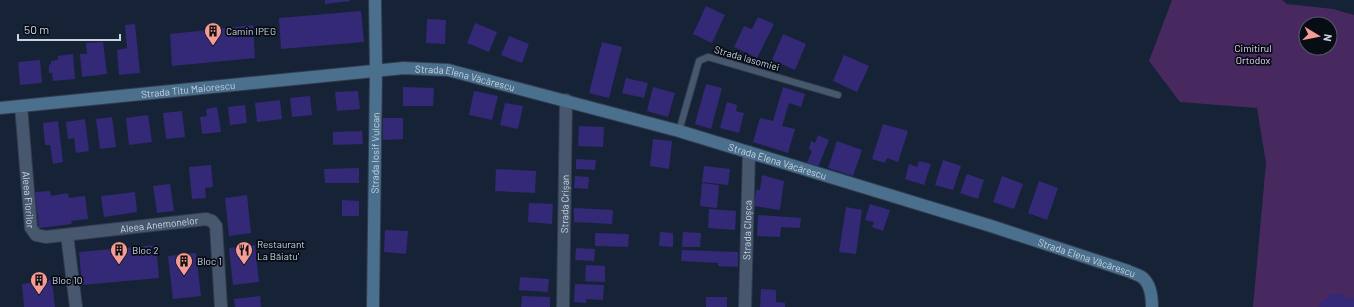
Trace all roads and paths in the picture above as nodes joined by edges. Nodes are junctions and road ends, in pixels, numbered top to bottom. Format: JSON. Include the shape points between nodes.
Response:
{"nodes":[{"id":1,"x":375,"y":0,"type":"edge"},
{"id":2,"x":376,"y":70,"type":"junction"},
{"id":3,"x":838,"y":95,"type":"dead end"},
{"id":4,"x":566,"y":100,"type":"junction"},
{"id":5,"x":21,"y":106,"type":"junction"},
{"id":6,"x":0,"y":108,"type":"edge"},
{"id":7,"x":679,"y":131,"type":"junction"},
{"id":8,"x":749,"y":152,"type":"junction"},
{"id":9,"x":67,"y":235,"type":"junction"},
{"id":10,"x":76,"y":307,"type":"edge"},
{"id":11,"x":221,"y":307,"type":"edge"},
{"id":12,"x":373,"y":307,"type":"edge"},
{"id":13,"x":563,"y":307,"type":"edge"},
{"id":14,"x":745,"y":307,"type":"edge"},
{"id":15,"x":1152,"y":307,"type":"edge"}],
"edges":[{"from":1,"to":2,"type":"street","name":"Strada Iosif Vulcan"},
{"from":2,"to":4,"type":"street","name":"Strada Elena Văcărescu","via":[[448,70]]},
{"from":2,"to":5,"type":"street","name":"Strada Titu Maiorescu"},
{"from":2,"to":12,"type":"street","name":"Strada Iosif Vulcan"},
{"from":3,"to":7,"type":"lane","name":"Strada Iasomiei","via":[[708,57],[699,61],[697,65]]},
{"from":4,"to":7,"type":"street","name":"Strada Elena Văcărescu"},
{"from":4,"to":13,"type":"street","name":"Strada Crișan"},
{"from":5,"to":6,"type":"street","name":"Strada Titu Maiorescu"},
{"from":5,"to":9,"type":"street","name":"Aleea Florilor","via":[[31,228],[36,235],[46,237]]},
{"from":7,"to":8,"type":"street","name":"Strada Elena Văcărescu"},
{"from":8,"to":14,"type":"street","name":"Strada Cloșca"},
{"from":8,"to":15,"type":"street","name":"Strada Elena Văcărescu","via":[[991,226],[1128,272],[1143,278],[1149,288]]},
{"from":9,"to":10,"type":"street"},
{"from":9,"to":11,"type":"street","name":"Aleea Anemonelor","via":[[206,219],[212,221],[216,226]]}]}
